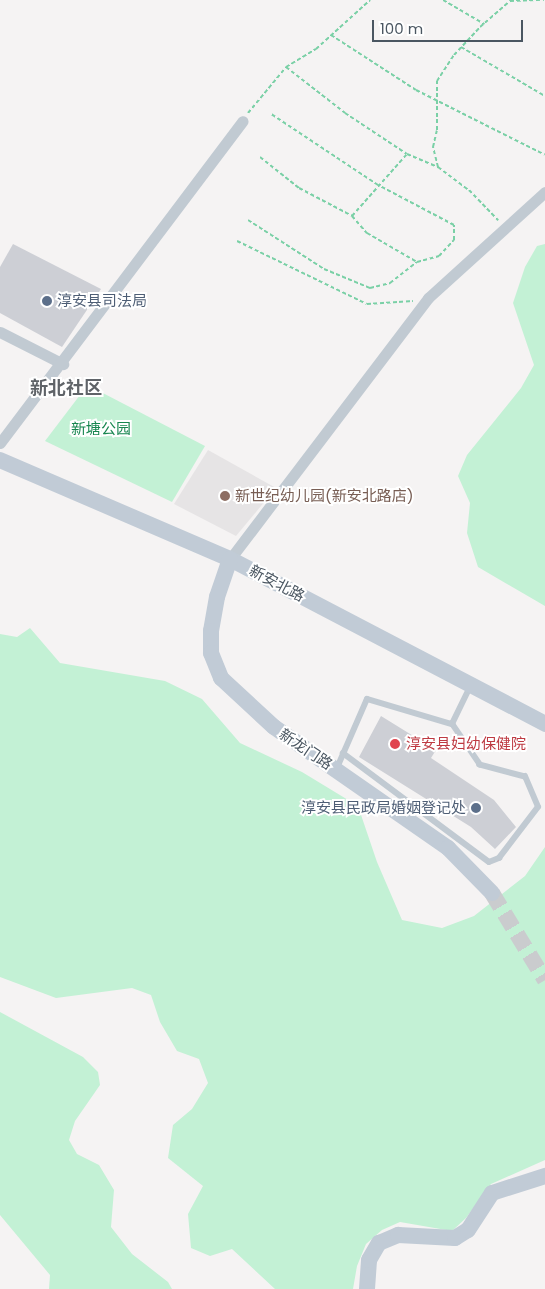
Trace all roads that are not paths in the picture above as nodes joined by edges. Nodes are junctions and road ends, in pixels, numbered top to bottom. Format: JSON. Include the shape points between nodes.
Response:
{"nodes":[{"id":1,"x":243,"y":121,"type":"road end"},
{"id":2,"x":545,"y":192,"type":"edge"},
{"id":3,"x":0,"y":332,"type":"edge"},
{"id":4,"x":63,"y":364,"type":"junction"},
{"id":5,"x":0,"y":443,"type":"edge"},
{"id":6,"x":0,"y":460,"type":"edge"},
{"id":7,"x":230,"y":559,"type":"junction"},
{"id":8,"x":471,"y":685,"type":"junction"},
{"id":9,"x":452,"y":724,"type":"junction"},
{"id":10,"x":545,"y":724,"type":"edge"},
{"id":11,"x":344,"y":753,"type":"junction"},
{"id":12,"x":336,"y":770,"type":"junction"},
{"id":13,"x":492,"y":893,"type":"tunnel mouth"},
{"id":14,"x":545,"y":1176,"type":"edge"},
{"id":15,"x":367,"y":1289,"type":"edge"}],
"edges":[{"from":1,"to":4,"type":"street"},
{"from":2,"to":7,"type":"street","via":[[428,298]]},
{"from":3,"to":4,"type":"street"},
{"from":4,"to":5,"type":"street"},
{"from":6,"to":7,"type":"main road","name":"新安北路"},
{"from":7,"to":8,"type":"main road","name":"新安北路"},
{"from":7,"to":12,"type":"main road","name":"新龙门路","via":[[217,597],[211,631],[211,653],[222,678],[274,727]]},
{"from":8,"to":9,"type":"lane"},
{"from":8,"to":10,"type":"main road","name":"新安北路"},
{"from":9,"to":11,"type":"lane","via":[[367,699]]},
{"from":9,"to":11,"type":"lane","via":[[480,765],[525,777],[538,807],[499,858],[489,862]]},
{"from":11,"to":12,"type":"lane"},
{"from":12,"to":13,"type":"main road","name":"新龙门路","via":[[448,848]]},
{"from":14,"to":15,"type":"main road","via":[[492,1194],[468,1230],[454,1238],[398,1235],[379,1243],[369,1260]]}]}
